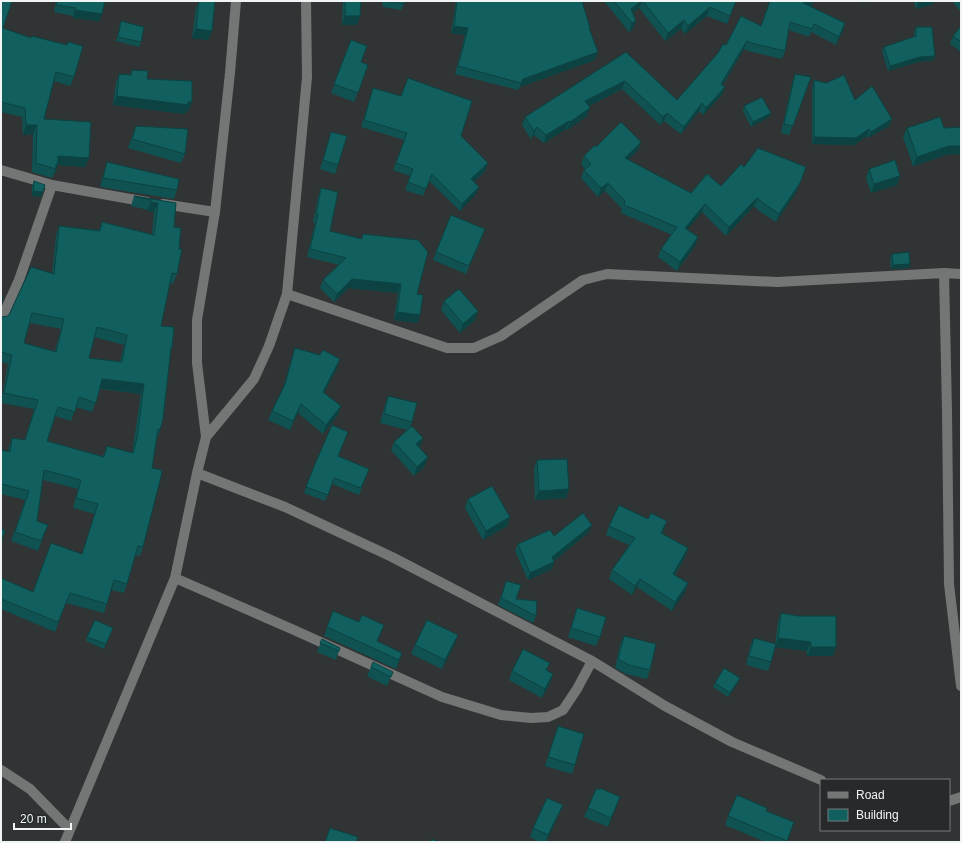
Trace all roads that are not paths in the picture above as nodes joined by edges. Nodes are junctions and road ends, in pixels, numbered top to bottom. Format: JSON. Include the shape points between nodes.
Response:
{"nodes":[{"id":1,"x":236,"y":1,"type":"edge"},
{"id":2,"x":306,"y":1,"type":"edge"},
{"id":3,"x":1,"y":170,"type":"edge"},
{"id":4,"x":52,"y":185,"type":"junction"},
{"id":5,"x":216,"y":212,"type":"junction"},
{"id":6,"x":944,"y":274,"type":"junction"},
{"id":7,"x":961,"y":274,"type":"edge"},
{"id":8,"x":287,"y":294,"type":"junction"},
{"id":9,"x":1,"y":320,"type":"edge"},
{"id":10,"x":206,"y":436,"type":"junction"},
{"id":11,"x":197,"y":473,"type":"junction"},
{"id":12,"x":175,"y":578,"type":"junction"},
{"id":13,"x":592,"y":661,"type":"junction"},
{"id":14,"x":961,"y":686,"type":"edge"},
{"id":15,"x":1,"y":770,"type":"edge"},
{"id":16,"x":820,"y":780,"type":"edge"},
{"id":17,"x":961,"y":797,"type":"edge"},
{"id":18,"x":950,"y":802,"type":"edge"},
{"id":19,"x":70,"y":830,"type":"junction"},
{"id":20,"x":65,"y":842,"type":"edge"}],
"edges":[{"from":1,"to":5,"type":"street"},
{"from":2,"to":8,"type":"street","via":[[307,77]]},
{"from":3,"to":4,"type":"street"},
{"from":4,"to":5,"type":"street"},
{"from":4,"to":9,"type":"street","via":[[20,280]]},
{"from":5,"to":10,"type":"street","via":[[197,320],[197,363]]},
{"from":6,"to":7,"type":"street"},
{"from":6,"to":8,"type":"street","via":[[777,282],[607,274],[583,280],[501,336],[474,348],[446,348]]},
{"from":6,"to":14,"type":"street","via":[[949,584]]},
{"from":8,"to":10,"type":"street","via":[[269,346],[254,379]]},
{"from":10,"to":11,"type":"street"},
{"from":11,"to":12,"type":"street"},
{"from":11,"to":13,"type":"street","via":[[285,507],[392,557]]},
{"from":12,"to":13,"type":"street","via":[[442,697],[501,715],[548,717],[562,710]]},
{"from":12,"to":19,"type":"street"},
{"from":13,"to":16,"type":"street","via":[[665,706],[732,742]]},
{"from":15,"to":19,"type":"street","via":[[30,789]]},
{"from":17,"to":18,"type":"street"},
{"from":19,"to":20,"type":"street"}]}
